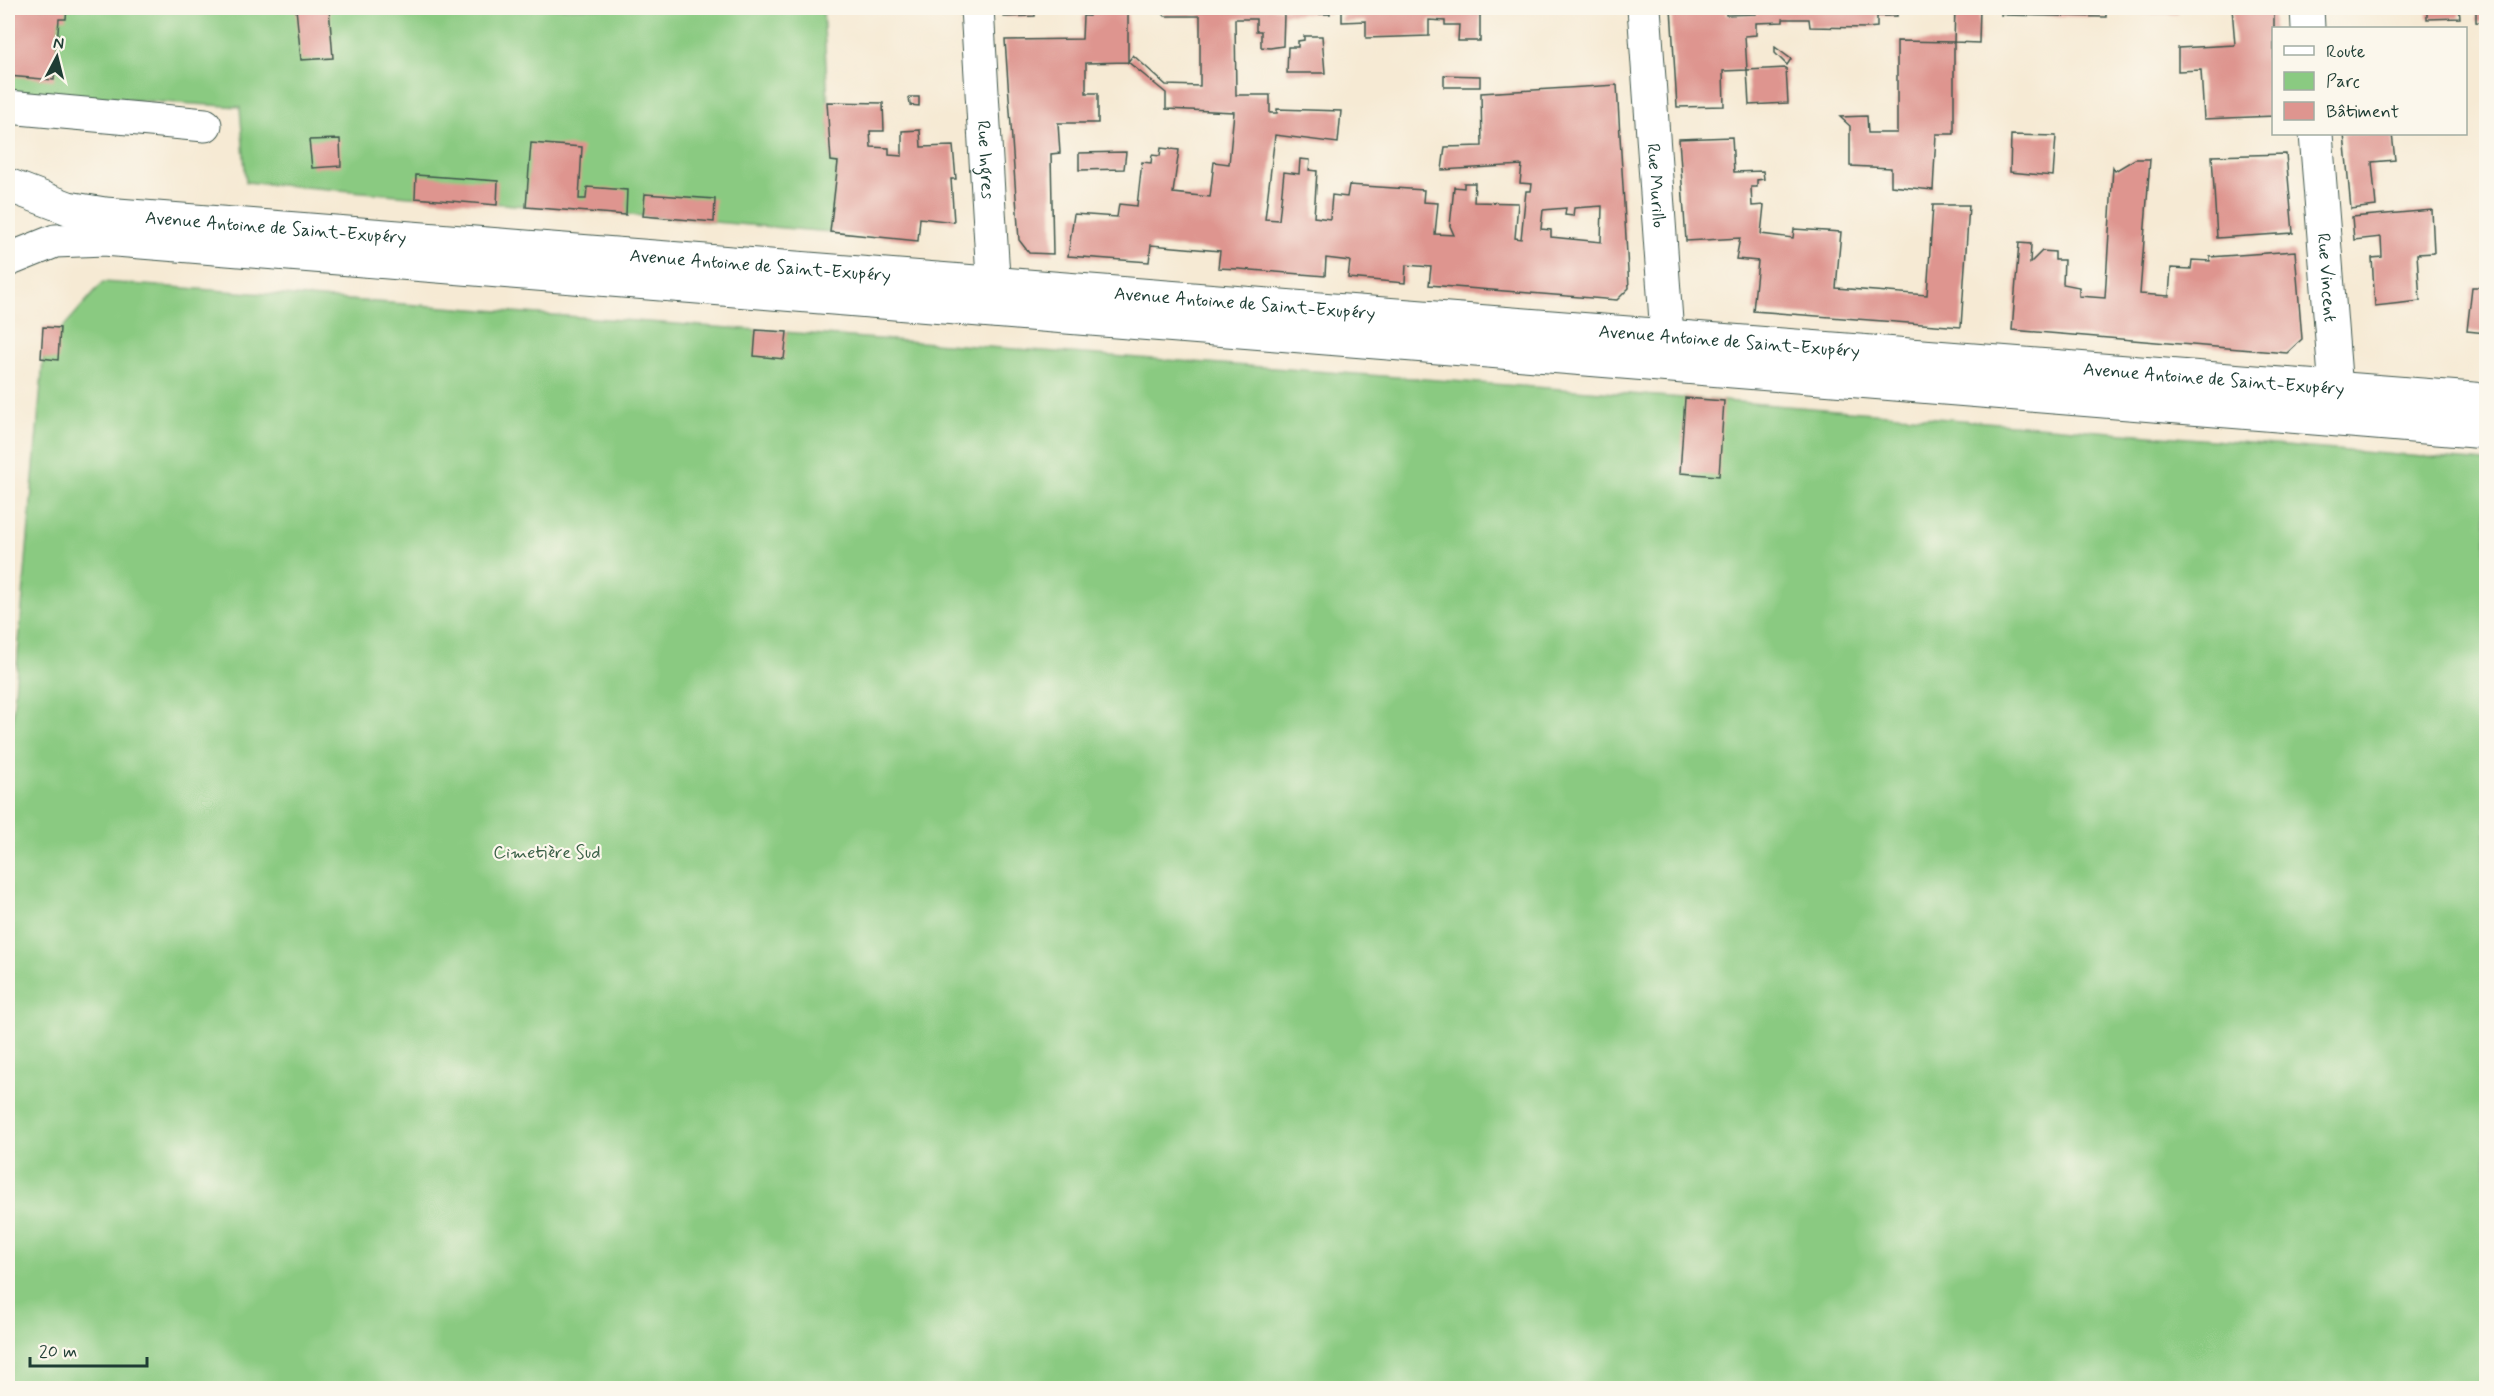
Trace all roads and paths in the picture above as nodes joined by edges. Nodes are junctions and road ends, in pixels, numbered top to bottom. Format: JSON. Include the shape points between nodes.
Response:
{"nodes":[{"id":1,"x":977,"y":8,"type":"edge"},
{"id":2,"x":1644,"y":8,"type":"edge"},
{"id":3,"x":2307,"y":8,"type":"edge"},
{"id":4,"x":2308,"y":27,"type":"edge"},
{"id":5,"x":8,"y":107,"type":"edge"},
{"id":6,"x":205,"y":125,"type":"dead end"},
{"id":7,"x":2316,"y":135,"type":"edge"},
{"id":8,"x":8,"y":185,"type":"edge"},
{"id":9,"x":8,"y":260,"type":"edge"},
{"id":10,"x":995,"y":298,"type":"junction"},
{"id":11,"x":1666,"y":351,"type":"junction"},
{"id":12,"x":2335,"y":388,"type":"junction"},
{"id":13,"x":2487,"y":400,"type":"edge"},
{"id":14,"x":2338,"y":420,"type":"junction"},
{"id":15,"x":2487,"y":432,"type":"edge"}],
"edges":[{"from":1,"to":10,"type":"main road","name":"Rue Ingres"},
{"from":2,"to":11,"type":"main road","name":"Rue Murillo"},
{"from":3,"to":4,"type":"main road"},
{"from":5,"to":6,"type":"main road"},
{"from":7,"to":12,"type":"main road","name":"Rue Vincent"},
{"from":8,"to":10,"type":"main road","name":"Avenue Antoine de Saint-Exupéry","via":[[68,208],[105,214]]},
{"from":9,"to":10,"type":"main road","name":"Avenue Antoine de Saint-Exupéry","via":[[55,241],[104,239]]},
{"from":10,"to":11,"type":"main road","name":"Avenue Antoine de Saint-Exupéry"},
{"from":11,"to":12,"type":"main road","name":"Avenue Antoine de Saint-Exupéry"},
{"from":11,"to":14,"type":"main road","name":"Avenue Antoine de Saint-Exupéry"},
{"from":12,"to":13,"type":"main road","name":"Avenue Antoine de Saint-Exupéry"},
{"from":12,"to":14,"type":"main road","name":"Rue Vincent"},
{"from":14,"to":15,"type":"main road","name":"Avenue Antoine de Saint-Exupéry"}]}
